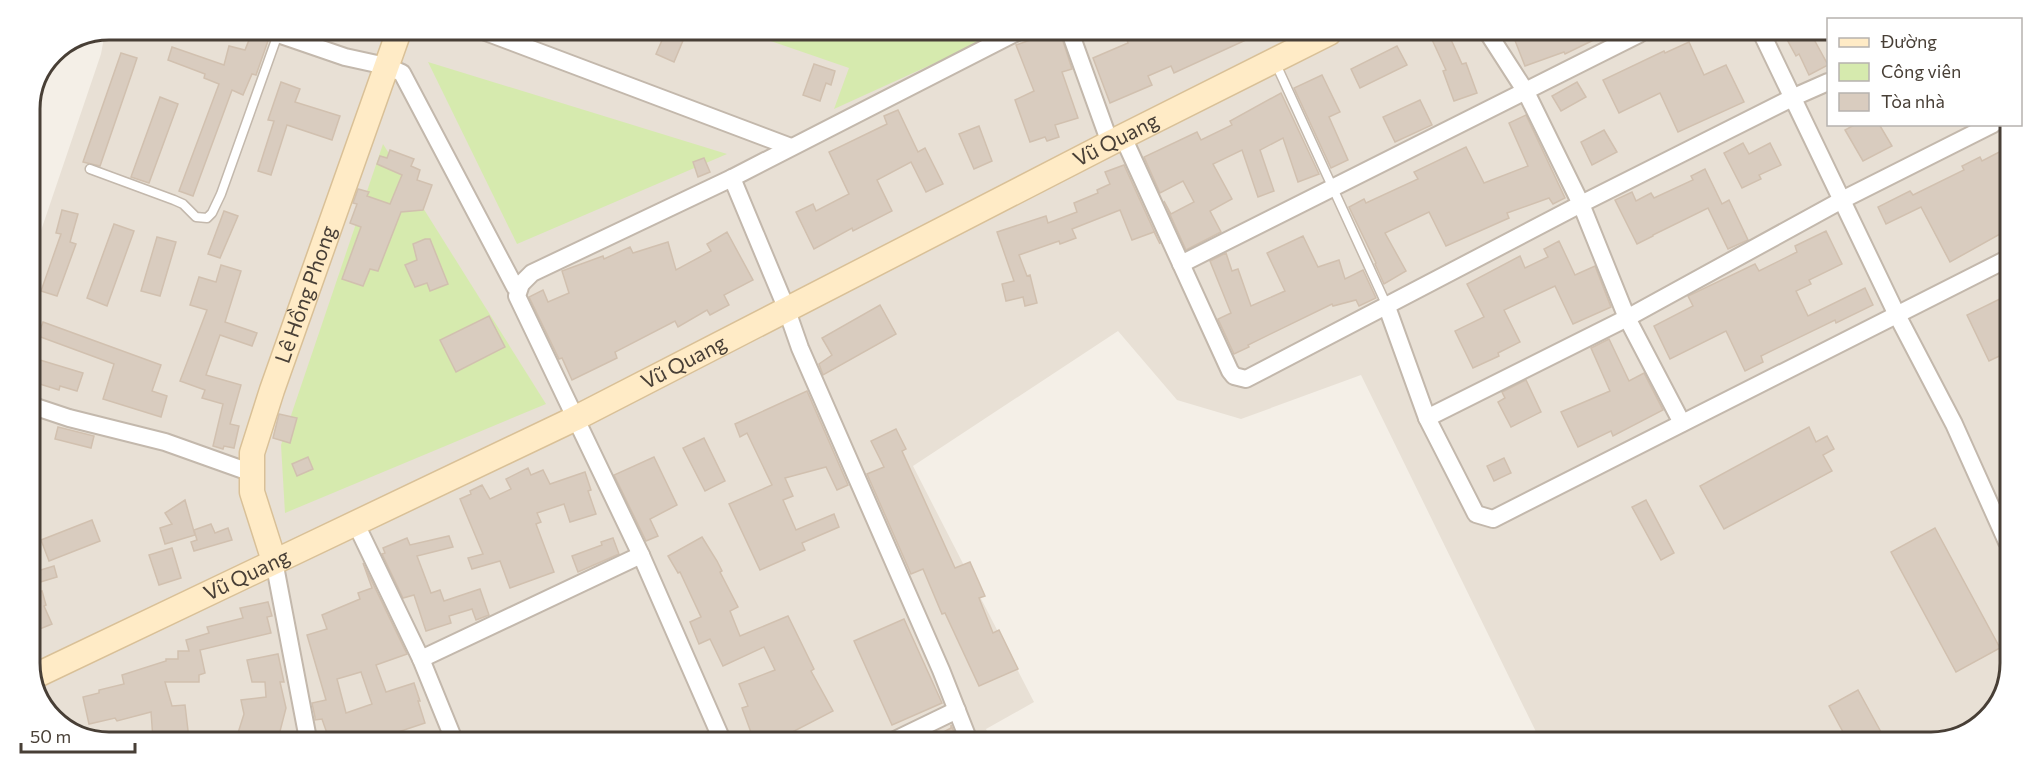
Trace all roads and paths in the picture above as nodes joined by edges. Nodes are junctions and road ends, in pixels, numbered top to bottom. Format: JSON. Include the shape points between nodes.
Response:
{"nodes":[{"id":1,"x":270,"y":40,"type":"edge"},
{"id":2,"x":296,"y":40,"type":"edge"},
{"id":3,"x":396,"y":40,"type":"edge"},
{"id":4,"x":507,"y":40,"type":"edge"},
{"id":5,"x":1001,"y":40,"type":"edge"},
{"id":6,"x":1073,"y":40,"type":"edge"},
{"id":7,"x":1314,"y":40,"type":"edge"},
{"id":8,"x":1493,"y":40,"type":"edge"},
{"id":9,"x":1628,"y":40,"type":"edge"},
{"id":10,"x":1765,"y":40,"type":"edge"},
{"id":11,"x":1274,"y":59,"type":"junction"},
{"id":12,"x":386,"y":66,"type":"junction"},
{"id":13,"x":1827,"y":82,"type":"edge"},
{"id":14,"x":1526,"y":92,"type":"junction"},
{"id":15,"x":1794,"y":97,"type":"junction"},
{"id":16,"x":1989,"y":126,"type":"edge"},
{"id":17,"x":1117,"y":140,"type":"junction"},
{"id":18,"x":791,"y":147,"type":"junction"},
{"id":19,"x":90,"y":169,"type":"dead end"},
{"id":20,"x":732,"y":178,"type":"junction"},
{"id":21,"x":1332,"y":188,"type":"junction"},
{"id":22,"x":1842,"y":200,"type":"junction"},
{"id":23,"x":1581,"y":204,"type":"junction"},
{"id":24,"x":1999,"y":263,"type":"edge"},
{"id":25,"x":1181,"y":264,"type":"junction"},
{"id":26,"x":521,"y":284,"type":"junction"},
{"id":27,"x":1387,"y":307,"type":"junction"},
{"id":28,"x":786,"y":310,"type":"junction"},
{"id":29,"x":1898,"y":315,"type":"junction"},
{"id":30,"x":1627,"y":318,"type":"junction"},
{"id":31,"x":41,"y":409,"type":"edge"},
{"id":32,"x":1427,"y":418,"type":"junction"},
{"id":33,"x":574,"y":419,"type":"junction"},
{"id":34,"x":1682,"y":423,"type":"junction"},
{"id":35,"x":252,"y":473,"type":"junction"},
{"id":36,"x":356,"y":524,"type":"junction"},
{"id":37,"x":2000,"y":526,"type":"edge"},
{"id":38,"x":641,"y":555,"type":"junction"},
{"id":39,"x":274,"y":561,"type":"junction"},
{"id":40,"x":421,"y":659,"type":"junction"},
{"id":41,"x":42,"y":672,"type":"edge"},
{"id":42,"x":957,"y":710,"type":"junction"},
{"id":43,"x":307,"y":732,"type":"edge"},
{"id":44,"x":451,"y":732,"type":"edge"},
{"id":45,"x":718,"y":732,"type":"edge"},
{"id":46,"x":912,"y":732,"type":"edge"},
{"id":47,"x":966,"y":732,"type":"edge"}],
"edges":[{"from":1,"to":19,"type":"lane","via":[[221,194],[207,218],[196,217],[183,204],[166,196]]},
{"from":2,"to":12,"type":"street"},
{"from":3,"to":12,"type":"main road","name":"Lê Hồng Phong"},
{"from":4,"to":18,"type":"street"},
{"from":5,"to":18,"type":"street"},
{"from":6,"to":17,"type":"street"},
{"from":7,"to":11,"type":"main road","name":"Vũ Quang"},
{"from":8,"to":14,"type":"street"},
{"from":9,"to":14,"type":"street"},
{"from":10,"to":15,"type":"street"},
{"from":11,"to":17,"type":"main road","name":"Vũ Quang"},
{"from":11,"to":21,"type":"lane"},
{"from":12,"to":26,"type":"street","via":[[402,73],[515,287]]},
{"from":12,"to":35,"type":"main road","name":"Lê Hồng Phong","via":[[272,390],[252,453]]},
{"from":13,"to":15,"type":"street"},
{"from":14,"to":21,"type":"street"},
{"from":14,"to":23,"type":"street"},
{"from":15,"to":22,"type":"street"},
{"from":15,"to":23,"type":"street"},
{"from":16,"to":22,"type":"street"},
{"from":17,"to":25,"type":"street"},
{"from":17,"to":28,"type":"main road","name":"Vũ Quang"},
{"from":18,"to":20,"type":"street"},
{"from":20,"to":26,"type":"street","via":[[532,273]]},
{"from":20,"to":28,"type":"street"},
{"from":21,"to":25,"type":"street"},
{"from":21,"to":27,"type":"lane"},
{"from":22,"to":29,"type":"street"},
{"from":22,"to":30,"type":"street"},
{"from":23,"to":27,"type":"street"},
{"from":23,"to":30,"type":"street"},
{"from":24,"to":29,"type":"street"},
{"from":25,"to":27,"type":"street","via":[[1230,371],[1240,379],[1253,378]]},
{"from":26,"to":33,"type":"street","via":[[517,296]]},
{"from":27,"to":32,"type":"street"},
{"from":28,"to":33,"type":"main road","name":"Vũ Quang"},
{"from":28,"to":42,"type":"street"},
{"from":29,"to":34,"type":"street"},
{"from":29,"to":37,"type":"street"},
{"from":30,"to":32,"type":"street"},
{"from":30,"to":34,"type":"street"},
{"from":31,"to":35,"type":"street","via":[[165,442]]},
{"from":32,"to":34,"type":"street","via":[[1476,514],[1493,519]]},
{"from":33,"to":36,"type":"main road","name":"Vũ Quang"},
{"from":33,"to":38,"type":"street"},
{"from":35,"to":39,"type":"main road","name":"Lê Hồng Phong","via":[[252,492]]},
{"from":36,"to":39,"type":"main road","name":"Vũ Quang"},
{"from":36,"to":40,"type":"street"},
{"from":38,"to":40,"type":"street"},
{"from":38,"to":45,"type":"street"},
{"from":39,"to":41,"type":"main road","name":"Vũ Quang"},
{"from":39,"to":43,"type":"street"},
{"from":40,"to":44,"type":"street"},
{"from":42,"to":46,"type":"street"},
{"from":42,"to":47,"type":"street"}]}
